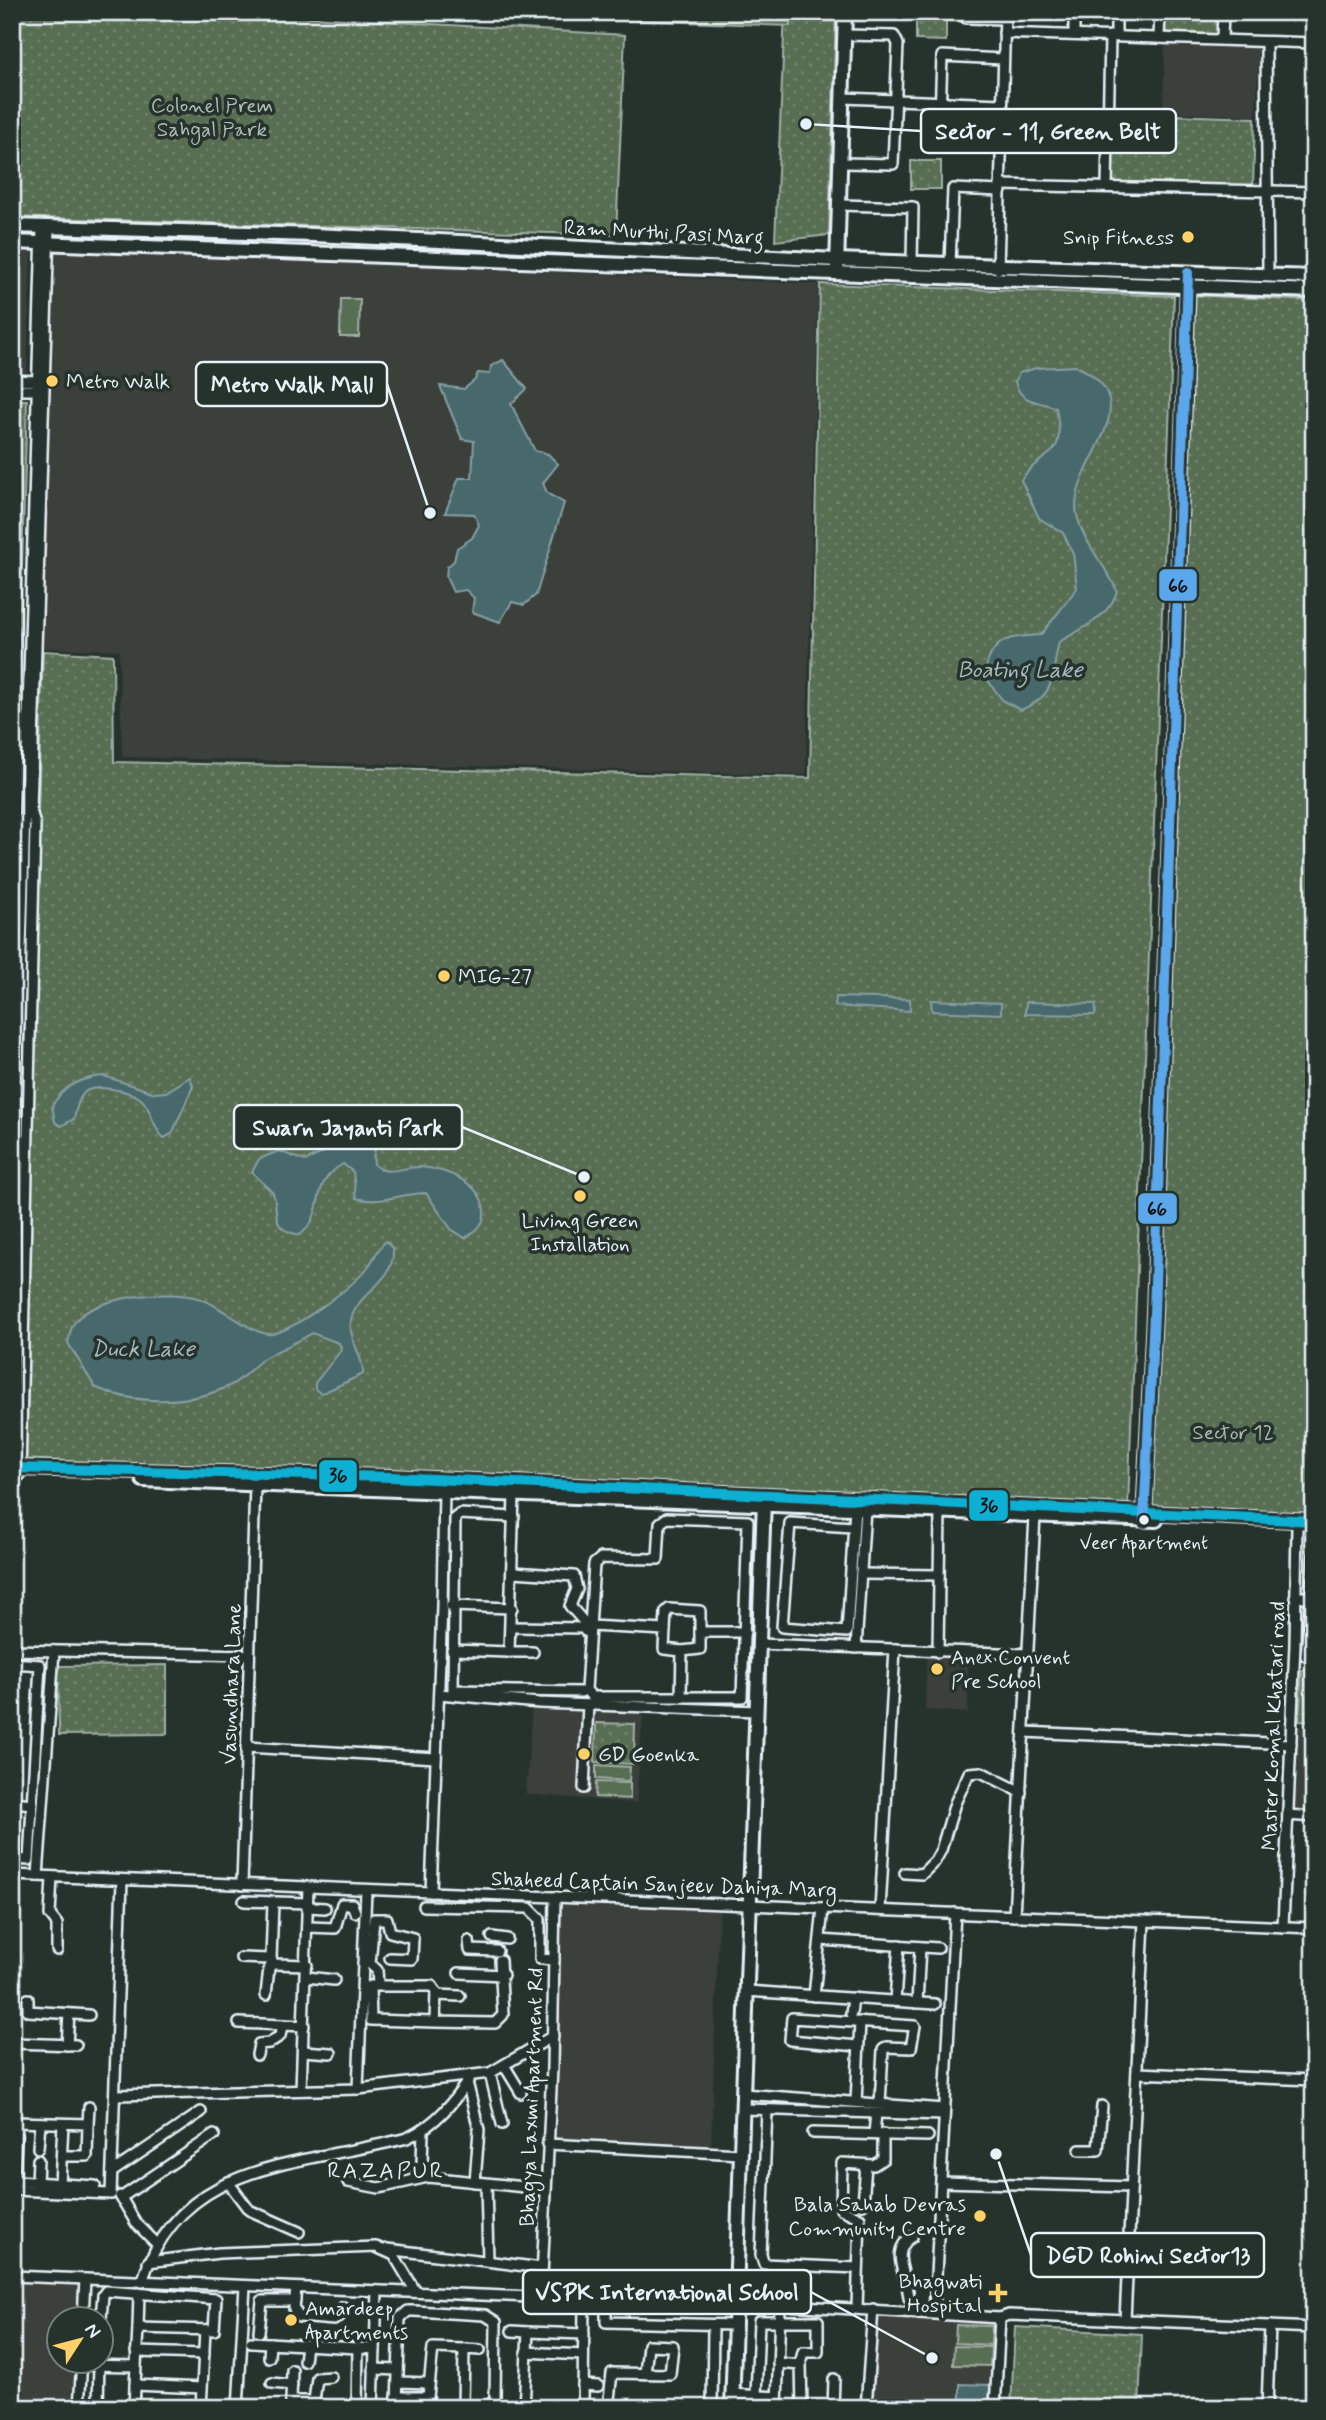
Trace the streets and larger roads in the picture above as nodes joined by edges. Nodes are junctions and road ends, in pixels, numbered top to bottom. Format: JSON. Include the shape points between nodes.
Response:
{"nodes":[{"id":1,"x":845,"y":12,"type":"edge"},
{"id":2,"x":962,"y":12,"type":"edge"},
{"id":3,"x":1074,"y":12,"type":"edge"},
{"id":4,"x":1116,"y":12,"type":"edge"},
{"id":5,"x":1160,"y":12,"type":"edge"},
{"id":6,"x":1223,"y":12,"type":"edge"},
{"id":7,"x":1005,"y":16,"type":"edge"},
{"id":8,"x":1004,"y":33,"type":"junction"},
{"id":9,"x":1074,"y":35,"type":"junction"},
{"id":10,"x":845,"y":36,"type":"junction"},
{"id":11,"x":1113,"y":36,"type":"junction"},
{"id":12,"x":1159,"y":38,"type":"junction"},
{"id":13,"x":1222,"y":40,"type":"junction"},
{"id":14,"x":1266,"y":42,"type":"junction"},
{"id":15,"x":1314,"y":43,"type":"edge"},
{"id":16,"x":1003,"y":59,"type":"junction"},
{"id":17,"x":843,"y":98,"type":"junction"},
{"id":18,"x":896,"y":101,"type":"junction"},
{"id":19,"x":939,"y":103,"type":"junction"},
{"id":20,"x":1003,"y":104,"type":"junction"},
{"id":21,"x":1001,"y":146,"type":"junction"},
{"id":22,"x":842,"y":163,"type":"junction"},
{"id":23,"x":1107,"y":187,"type":"junction"},
{"id":24,"x":1000,"y":188,"type":"junction"},
{"id":25,"x":1267,"y":190,"type":"junction"},
{"id":26,"x":1314,"y":192,"type":"edge"},
{"id":27,"x":839,"y":205,"type":"junction"},
{"id":28,"x":12,"y":226,"type":"edge"},
{"id":29,"x":45,"y":227,"type":"junction"},
{"id":30,"x":12,"y":242,"type":"edge"},
{"id":31,"x":45,"y":243,"type":"junction"},
{"id":32,"x":912,"y":261,"type":"junction"},
{"id":33,"x":950,"y":264,"type":"junction"},
{"id":34,"x":837,"y":266,"type":"junction"},
{"id":35,"x":998,"y":272,"type":"junction"},
{"id":36,"x":1268,"y":275,"type":"junction"},
{"id":37,"x":1314,"y":277,"type":"edge"},
{"id":38,"x":1184,"y":279,"type":"junction"},
{"id":39,"x":1314,"y":291,"type":"edge"},
{"id":40,"x":12,"y":380,"type":"edge"},
{"id":41,"x":37,"y":386,"type":"junction"},
{"id":42,"x":12,"y":390,"type":"edge"},
{"id":43,"x":12,"y":809,"type":"edge"},
{"id":44,"x":24,"y":815,"type":"junction"},
{"id":45,"x":33,"y":818,"type":"junction"},
{"id":46,"x":12,"y":820,"type":"edge"},
{"id":47,"x":14,"y":1178,"type":"edge"},
{"id":48,"x":25,"y":1179,"type":"junction"},
{"id":49,"x":25,"y":1192,"type":"junction"},
{"id":50,"x":13,"y":1193,"type":"edge"},
{"id":51,"x":12,"y":1260,"type":"edge"},
{"id":52,"x":16,"y":1472,"type":"edge"},
{"id":53,"x":255,"y":1485,"type":"junction"},
{"id":54,"x":444,"y":1487,"type":"junction"},
{"id":55,"x":514,"y":1495,"type":"junction"},
{"id":56,"x":764,"y":1499,"type":"junction"},
{"id":57,"x":749,"y":1504,"type":"junction"},
{"id":58,"x":860,"y":1508,"type":"junction"},
{"id":59,"x":940,"y":1512,"type":"junction"},
{"id":60,"x":1035,"y":1516,"type":"junction"},
{"id":61,"x":1140,"y":1516,"type":"junction"},
{"id":62,"x":514,"y":1517,"type":"junction"},
{"id":63,"x":748,"y":1521,"type":"junction"},
{"id":64,"x":1314,"y":1521,"type":"edge"},
{"id":65,"x":1297,"y":1526,"type":"junction"},
{"id":66,"x":853,"y":1527,"type":"junction"},
{"id":67,"x":1314,"y":1527,"type":"edge"},
{"id":68,"x":1314,"y":1545,"type":"edge"},
{"id":69,"x":513,"y":1572,"type":"junction"},
{"id":70,"x":861,"y":1574,"type":"junction"},
{"id":71,"x":939,"y":1575,"type":"junction"},
{"id":72,"x":1312,"y":1585,"type":"edge"},
{"id":73,"x":1295,"y":1597,"type":"junction"},
{"id":74,"x":1312,"y":1602,"type":"edge"},
{"id":75,"x":442,"y":1606,"type":"junction"},
{"id":76,"x":455,"y":1606,"type":"junction"},
{"id":77,"x":512,"y":1608,"type":"junction"},
{"id":78,"x":512,"y":1627,"type":"junction"},
{"id":79,"x":588,"y":1627,"type":"junction"},
{"id":80,"x":665,"y":1630,"type":"junction"},
{"id":81,"x":701,"y":1632,"type":"junction"},
{"id":82,"x":745,"y":1632,"type":"junction"},
{"id":83,"x":759,"y":1644,"type":"junction"},
{"id":84,"x":856,"y":1648,"type":"junction"},
{"id":85,"x":895,"y":1649,"type":"junction"},
{"id":86,"x":12,"y":1650,"type":"edge"},
{"id":87,"x":452,"y":1650,"type":"junction"},
{"id":88,"x":54,"y":1651,"type":"junction"},
{"id":89,"x":682,"y":1651,"type":"junction"},
{"id":90,"x":938,"y":1651,"type":"junction"},
{"id":91,"x":509,"y":1652,"type":"junction"},
{"id":92,"x":533,"y":1652,"type":"dead end"},
{"id":93,"x":1028,"y":1654,"type":"junction"},
{"id":94,"x":249,"y":1655,"type":"junction"},
{"id":95,"x":1306,"y":1656,"type":"dead end"},
{"id":96,"x":12,"y":1663,"type":"edge"},
{"id":97,"x":581,"y":1692,"type":"junction"},
{"id":98,"x":439,"y":1694,"type":"junction"},
{"id":99,"x":681,"y":1697,"type":"junction"},
{"id":100,"x":742,"y":1698,"type":"junction"},
{"id":101,"x":584,"y":1705,"type":"junction"},
{"id":102,"x":757,"y":1705,"type":"junction"},
{"id":103,"x":1024,"y":1732,"type":"junction"},
{"id":104,"x":36,"y":1733,"type":"junction"},
{"id":105,"x":48,"y":1734,"type":"junction"},
{"id":106,"x":1291,"y":1744,"type":"junction"},
{"id":107,"x":246,"y":1747,"type":"junction"},
{"id":108,"x":436,"y":1758,"type":"junction"},
{"id":109,"x":584,"y":1788,"type":"dead end"},
{"id":110,"x":1021,"y":1792,"type":"junction"},
{"id":111,"x":12,"y":1802,"type":"edge"},
{"id":112,"x":33,"y":1804,"type":"junction"},
{"id":113,"x":1289,"y":1815,"type":"junction"},
{"id":114,"x":1314,"y":1817,"type":"edge"},
{"id":115,"x":12,"y":1859,"type":"edge"},
{"id":116,"x":905,"y":1873,"type":"dead end"},
{"id":117,"x":12,"y":1875,"type":"edge"},
{"id":118,"x":38,"y":1876,"type":"junction"},
{"id":119,"x":52,"y":1877,"type":"junction"},
{"id":120,"x":122,"y":1880,"type":"junction"},
{"id":121,"x":242,"y":1885,"type":"junction"},
{"id":122,"x":308,"y":1888,"type":"junction"},
{"id":123,"x":366,"y":1889,"type":"junction"},
{"id":124,"x":431,"y":1892,"type":"junction"},
{"id":125,"x":555,"y":1897,"type":"junction"},
{"id":126,"x":244,"y":1901,"type":"dead end"},
{"id":127,"x":273,"y":1902,"type":"junction"},
{"id":128,"x":308,"y":1905,"type":"junction"},
{"id":129,"x":750,"y":1905,"type":"junction"},
{"id":130,"x":424,"y":1906,"type":"dead end"},
{"id":131,"x":325,"y":1908,"type":"dead end"},
{"id":132,"x":823,"y":1908,"type":"junction"},
{"id":133,"x":880,"y":1910,"type":"junction"},
{"id":134,"x":355,"y":1912,"type":"dead end"},
{"id":135,"x":955,"y":1913,"type":"junction"},
{"id":136,"x":1014,"y":1916,"type":"junction"},
{"id":137,"x":1144,"y":1921,"type":"junction"},
{"id":138,"x":308,"y":1927,"type":"junction"},
{"id":139,"x":1283,"y":1927,"type":"junction"},
{"id":140,"x":1314,"y":1928,"type":"edge"},
{"id":141,"x":492,"y":1937,"type":"dead end"},
{"id":142,"x":820,"y":1940,"type":"junction"},
{"id":143,"x":469,"y":1941,"type":"dead end"},
{"id":144,"x":899,"y":1945,"type":"junction"},
{"id":145,"x":920,"y":1947,"type":"junction"},
{"id":146,"x":938,"y":1948,"type":"dead end"},
{"id":147,"x":57,"y":1950,"type":"dead end"},
{"id":148,"x":500,"y":1955,"type":"junction"},
{"id":149,"x":241,"y":1958,"type":"dead end"},
{"id":150,"x":390,"y":1958,"type":"dead end"},
{"id":151,"x":554,"y":1959,"type":"junction"},
{"id":152,"x":272,"y":1961,"type":"junction"},
{"id":153,"x":307,"y":1965,"type":"junction"},
{"id":154,"x":458,"y":1973,"type":"dead end"},
{"id":155,"x":503,"y":1975,"type":"junction"},
{"id":156,"x":307,"y":1977,"type":"junction"},
{"id":157,"x":334,"y":1980,"type":"dead end"},
{"id":158,"x":377,"y":1984,"type":"junction"},
{"id":159,"x":747,"y":1991,"type":"junction"},
{"id":160,"x":266,"y":1995,"type":"dead end"},
{"id":161,"x":436,"y":1995,"type":"junction"},
{"id":162,"x":460,"y":1996,"type":"dead end"},
{"id":163,"x":814,"y":1996,"type":"junction"},
{"id":164,"x":853,"y":1998,"type":"junction"},
{"id":165,"x":28,"y":1999,"type":"dead end"},
{"id":166,"x":895,"y":2001,"type":"junction"},
{"id":167,"x":918,"y":2003,"type":"junction"},
{"id":168,"x":935,"y":2004,"type":"dead end"},
{"id":169,"x":69,"y":2014,"type":"junction"},
{"id":170,"x":851,"y":2014,"type":"dead end"},
{"id":171,"x":89,"y":2015,"type":"dead end"},
{"id":172,"x":435,"y":2022,"type":"junction"},
{"id":173,"x":860,"y":2022,"type":"junction"},
{"id":174,"x":239,"y":2023,"type":"dead end"},
{"id":175,"x":282,"y":2026,"type":"junction"},
{"id":176,"x":303,"y":2026,"type":"junction"},
{"id":177,"x":552,"y":2036,"type":"junction"},
{"id":178,"x":12,"y":2043,"type":"edge"},
{"id":179,"x":858,"y":2046,"type":"junction"},
{"id":180,"x":303,"y":2051,"type":"junction"},
{"id":181,"x":331,"y":2053,"type":"dead end"},
{"id":182,"x":257,"y":2055,"type":"dead end"},
{"id":183,"x":504,"y":2065,"type":"junction"},
{"id":184,"x":490,"y":2073,"type":"junction"},
{"id":185,"x":1137,"y":2073,"type":"junction"},
{"id":186,"x":469,"y":2079,"type":"junction"},
{"id":187,"x":1314,"y":2080,"type":"edge"},
{"id":188,"x":358,"y":2089,"type":"junction"},
{"id":189,"x":301,"y":2090,"type":"junction"},
{"id":190,"x":521,"y":2093,"type":"dead end"},
{"id":191,"x":743,"y":2094,"type":"junction"},
{"id":192,"x":116,"y":2095,"type":"junction"},
{"id":193,"x":856,"y":2102,"type":"junction"},
{"id":194,"x":1102,"y":2106,"type":"dead end"},
{"id":195,"x":89,"y":2107,"type":"dead end"},
{"id":196,"x":878,"y":2108,"type":"junction"},
{"id":197,"x":743,"y":2109,"type":"junction"},
{"id":198,"x":767,"y":2110,"type":"junction"},
{"id":199,"x":201,"y":2112,"type":"dead end"},
{"id":200,"x":944,"y":2112,"type":"junction"},
{"id":201,"x":15,"y":2122,"type":"edge"},
{"id":202,"x":40,"y":2123,"type":"junction"},
{"id":203,"x":63,"y":2124,"type":"junction"},
{"id":204,"x":88,"y":2124,"type":"junction"},
{"id":205,"x":502,"y":2124,"type":"dead end"},
{"id":206,"x":423,"y":2131,"type":"junction"},
{"id":207,"x":813,"y":2133,"type":"dead end"},
{"id":208,"x":878,"y":2134,"type":"junction"},
{"id":209,"x":214,"y":2135,"type":"dead end"},
{"id":210,"x":928,"y":2136,"type":"dead end"},
{"id":211,"x":547,"y":2144,"type":"junction"},
{"id":212,"x":38,"y":2148,"type":"dead end"},
{"id":213,"x":1080,"y":2150,"type":"dead end"},
{"id":214,"x":741,"y":2154,"type":"junction"},
{"id":215,"x":62,"y":2156,"type":"junction"},
{"id":216,"x":38,"y":2160,"type":"dead end"},
{"id":217,"x":866,"y":2165,"type":"junction"},
{"id":218,"x":112,"y":2172,"type":"junction"},
{"id":219,"x":415,"y":2178,"type":"junction"},
{"id":220,"x":228,"y":2182,"type":"junction"},
{"id":221,"x":348,"y":2182,"type":"dead end"},
{"id":222,"x":475,"y":2182,"type":"junction"},
{"id":223,"x":941,"y":2182,"type":"junction"},
{"id":224,"x":37,"y":2183,"type":"junction"},
{"id":225,"x":486,"y":2183,"type":"junction"},
{"id":226,"x":60,"y":2185,"type":"junction"},
{"id":227,"x":95,"y":2186,"type":"dead end"},
{"id":228,"x":1131,"y":2188,"type":"junction"},
{"id":229,"x":544,"y":2189,"type":"junction"},
{"id":230,"x":12,"y":2190,"type":"edge"},
{"id":231,"x":111,"y":2194,"type":"junction"},
{"id":232,"x":122,"y":2197,"type":"junction"},
{"id":233,"x":863,"y":2204,"type":"dead end"},
{"id":234,"x":299,"y":2232,"type":"dead end"},
{"id":235,"x":912,"y":2236,"type":"dead end"},
{"id":236,"x":156,"y":2242,"type":"junction"},
{"id":237,"x":386,"y":2249,"type":"junction"},
{"id":238,"x":488,"y":2260,"type":"junction"},
{"id":239,"x":148,"y":2262,"type":"junction"},
{"id":240,"x":542,"y":2268,"type":"junction"},
{"id":241,"x":858,"y":2268,"type":"junction"},
{"id":242,"x":12,"y":2276,"type":"edge"},
{"id":243,"x":85,"y":2279,"type":"junction"},
{"id":244,"x":142,"y":2282,"type":"junction"},
{"id":245,"x":244,"y":2286,"type":"junction"},
{"id":246,"x":296,"y":2288,"type":"junction"},
{"id":247,"x":377,"y":2291,"type":"junction"},
{"id":248,"x":416,"y":2292,"type":"junction"},
{"id":249,"x":139,"y":2293,"type":"junction"},
{"id":250,"x":541,"y":2297,"type":"junction"},
{"id":251,"x":909,"y":2298,"type":"dead end"},
{"id":252,"x":584,"y":2299,"type":"junction"},
{"id":253,"x":606,"y":2300,"type":"junction"},
{"id":254,"x":295,"y":2301,"type":"junction"},
{"id":255,"x":737,"y":2302,"type":"junction"},
{"id":256,"x":84,"y":2304,"type":"edge"},
{"id":257,"x":103,"y":2304,"type":"edge"},
{"id":258,"x":780,"y":2305,"type":"junction"},
{"id":259,"x":343,"y":2307,"type":"dead end"},
{"id":260,"x":857,"y":2308,"type":"junction"},
{"id":261,"x":873,"y":2309,"type":"junction"},
{"id":262,"x":934,"y":2313,"type":"junction"},
{"id":263,"x":1000,"y":2318,"type":"junction"},
{"id":264,"x":779,"y":2320,"type":"junction"},
{"id":265,"x":1125,"y":2320,"type":"junction"},
{"id":266,"x":713,"y":2325,"type":"junction"},
{"id":267,"x":735,"y":2326,"type":"junction"},
{"id":268,"x":1270,"y":2326,"type":"junction"},
{"id":269,"x":138,"y":2328,"type":"junction"},
{"id":270,"x":1314,"y":2328,"type":"edge"},
{"id":271,"x":205,"y":2330,"type":"junction"},
{"id":272,"x":513,"y":2331,"type":"dead end"},
{"id":273,"x":259,"y":2332,"type":"dead end"},
{"id":274,"x":528,"y":2332,"type":"junction"},
{"id":275,"x":584,"y":2334,"type":"junction"},
{"id":276,"x":251,"y":2342,"type":"dead end"},
{"id":277,"x":270,"y":2343,"type":"junction"},
{"id":278,"x":306,"y":2345,"type":"junction"},
{"id":279,"x":358,"y":2348,"type":"junction"},
{"id":280,"x":375,"y":2349,"type":"junction"},
{"id":281,"x":464,"y":2349,"type":"junction"},
{"id":282,"x":480,"y":2350,"type":"dead end"},
{"id":283,"x":136,"y":2352,"type":"junction"},
{"id":284,"x":526,"y":2352,"type":"junction"},
{"id":285,"x":204,"y":2354,"type":"junction"},
{"id":286,"x":583,"y":2355,"type":"junction"},
{"id":287,"x":269,"y":2357,"type":"dead end"},
{"id":288,"x":304,"y":2361,"type":"dead end"},
{"id":289,"x":778,"y":2363,"type":"junction"},
{"id":290,"x":116,"y":2364,"type":"edge"},
{"id":291,"x":802,"y":2364,"type":"junction"},
{"id":292,"x":136,"y":2366,"type":"junction"},
{"id":293,"x":374,"y":2369,"type":"junction"},
{"id":294,"x":292,"y":2370,"type":"dead end"},
{"id":295,"x":398,"y":2370,"type":"junction"},
{"id":296,"x":81,"y":2374,"type":"edge"},
{"id":297,"x":99,"y":2374,"type":"edge"},
{"id":298,"x":645,"y":2374,"type":"dead end"},
{"id":299,"x":331,"y":2377,"type":"dead end"},
{"id":300,"x":834,"y":2379,"type":"dead end"},
{"id":301,"x":398,"y":2382,"type":"junction"},
{"id":302,"x":272,"y":2383,"type":"dead end"},
{"id":303,"x":429,"y":2383,"type":"junction"},
{"id":304,"x":135,"y":2385,"type":"junction"},
{"id":305,"x":292,"y":2385,"type":"junction"},
{"id":306,"x":583,"y":2385,"type":"junction"},
{"id":307,"x":598,"y":2386,"type":"dead end"},
{"id":308,"x":202,"y":2388,"type":"junction"},
{"id":309,"x":754,"y":2396,"type":"junction"},
{"id":310,"x":397,"y":2397,"type":"junction"},
{"id":311,"x":777,"y":2397,"type":"junction"},
{"id":312,"x":732,"y":2401,"type":"edge"},
{"id":313,"x":291,"y":2404,"type":"edge"},
{"id":314,"x":583,"y":2405,"type":"dead end"},
{"id":315,"x":98,"y":2407,"type":"edge"},
{"id":316,"x":712,"y":2407,"type":"edge"},
{"id":317,"x":79,"y":2408,"type":"edge"},
{"id":318,"x":134,"y":2408,"type":"edge"},
{"id":319,"x":201,"y":2408,"type":"edge"},
{"id":320,"x":238,"y":2408,"type":"edge"},
{"id":321,"x":357,"y":2408,"type":"edge"},
{"id":322,"x":373,"y":2408,"type":"edge"},
{"id":323,"x":404,"y":2408,"type":"edge"},
{"id":324,"x":463,"y":2408,"type":"edge"},
{"id":325,"x":490,"y":2408,"type":"edge"},
{"id":326,"x":524,"y":2408,"type":"edge"},
{"id":327,"x":608,"y":2408,"type":"edge"},
{"id":328,"x":752,"y":2408,"type":"edge"},
{"id":329,"x":777,"y":2408,"type":"edge"},
{"id":330,"x":802,"y":2408,"type":"edge"},
{"id":331,"x":832,"y":2408,"type":"edge"},
{"id":332,"x":866,"y":2408,"type":"edge"},
{"id":333,"x":995,"y":2408,"type":"edge"},
{"id":334,"x":1267,"y":2408,"type":"edge"}],
"edges":[{"from":1,"to":10,"type":"street"},
{"from":2,"to":7,"type":"street","via":[[966,18]]},
{"from":3,"to":9,"type":"street"},
{"from":4,"to":11,"type":"street"},
{"from":5,"to":12,"type":"street"},
{"from":6,"to":13,"type":"street"},
{"from":7,"to":8,"type":"street"},
{"from":8,"to":9,"type":"street"},
{"from":8,"to":16,"type":"street"},
{"from":9,"to":11,"type":"street"},
{"from":10,"to":17,"type":"street"},
{"from":10,"to":18,"type":"street","via":[[898,38]]},
{"from":11,"to":12,"type":"street"},
{"from":11,"to":23,"type":"street"},
{"from":12,"to":13,"type":"street"},
{"from":13,"to":14,"type":"street"},
{"from":14,"to":15,"type":"street"},
{"from":14,"to":25,"type":"street"},
{"from":16,"to":19,"type":"street","via":[[942,56]]},
{"from":16,"to":20,"type":"street"},
{"from":17,"to":18,"type":"street"},
{"from":17,"to":22,"type":"street"},
{"from":18,"to":19,"type":"street"},
{"from":18,"to":22,"type":"street","via":[[893,164]]},
{"from":19,"to":20,"type":"street"},
{"from":19,"to":21,"type":"street","via":[[939,146]]},
{"from":20,"to":21,"type":"street"},
{"from":21,"to":24,"type":"street"},
{"from":22,"to":27,"type":"street"},
{"from":23,"to":24,"type":"street"},
{"from":23,"to":25,"type":"street"},
{"from":24,"to":33,"type":"street","via":[[953,189]]},
{"from":24,"to":35,"type":"street"},
{"from":25,"to":26,"type":"street"},
{"from":25,"to":36,"type":"street"},
{"from":27,"to":32,"type":"street","via":[[913,207]]},
{"from":27,"to":34,"type":"street"},
{"from":28,"to":29,"type":"street","name":"Ram Murthi Pasi Marg"},
{"from":29,"to":31,"type":"street"},
{"from":29,"to":34,"type":"street","name":"Ram Murthi Pasi Marg","via":[[314,235]]},
{"from":30,"to":31,"type":"street","name":"Ram Murthi Pasi Marg"},
{"from":31,"to":34,"type":"street","name":"Ram Murthi Pasi Marg"},
{"from":31,"to":41,"type":"street"},
{"from":31,"to":45,"type":"street"},
{"from":32,"to":33,"type":"street","name":"Ram Murthi Pasi Marg"},
{"from":32,"to":34,"type":"street","name":"Ram Murthi Pasi Marg"},
{"from":33,"to":35,"type":"street","name":"Ram Murthi Pasi Marg"},
{"from":34,"to":35,"type":"street","name":"Ram Murthi Pasi Marg"},
{"from":35,"to":38,"type":"street","name":"Ram Murthi Pasi Marg"},
{"from":36,"to":37,"type":"street","name":"Ram Murthi Pasi Marg"},
{"from":36,"to":38,"type":"street","name":"Ram Murthi Pasi Marg"},
{"from":38,"to":39,"type":"street","name":"Ram Murthi Pasi Marg"},
{"from":38,"to":61,"type":"street","via":[[1154,1314]]},
{"from":40,"to":41,"type":"street"},
{"from":41,"to":42,"type":"street"},
{"from":41,"to":44,"type":"street"},
{"from":43,"to":44,"type":"street"},
{"from":44,"to":45,"type":"street"},
{"from":44,"to":46,"type":"street"},
{"from":44,"to":47,"type":"street"},
{"from":45,"to":48,"type":"street"},
{"from":47,"to":48,"type":"street"},
{"from":47,"to":50,"type":"street"},
{"from":48,"to":49,"type":"street"},
{"from":49,"to":50,"type":"street"},
{"from":49,"to":52,"type":"street"},
{"from":50,"to":51,"type":"street"},
{"from":52,"to":53,"type":"street"},
{"from":52,"to":54,"type":"street"},
{"from":53,"to":54,"type":"street"},
{"from":53,"to":94,"type":"street","name":"Vasundhara Lane"},
{"from":54,"to":55,"type":"street"},
{"from":54,"to":56,"type":"street"},
{"from":54,"to":75,"type":"street"},
{"from":55,"to":57,"type":"street"},
{"from":55,"to":62,"type":"street"},
{"from":56,"to":57,"type":"street"},
{"from":56,"to":58,"type":"street"},
{"from":56,"to":61,"type":"street"},
{"from":56,"to":83,"type":"street"},
{"from":57,"to":63,"type":"street"},
{"from":58,"to":59,"type":"street"},
{"from":58,"to":66,"type":"street"},
{"from":58,"to":70,"type":"street"},
{"from":59,"to":60,"type":"street"},
{"from":59,"to":71,"type":"street"},
{"from":60,"to":61,"type":"street"},
{"from":60,"to":93,"type":"street"},
{"from":61,"to":64,"type":"street"},
{"from":61,"to":65,"type":"street"},
{"from":62,"to":69,"type":"street"},
{"from":62,"to":76,"type":"street","via":[[460,1514],[455,1518]]},
{"from":63,"to":79,"type":"street","via":[[667,1518],[660,1523],[658,1559],[596,1560]]},
{"from":63,"to":82,"type":"street"},
{"from":65,"to":67,"type":"street"},
{"from":65,"to":73,"type":"street","name":"Master Komal Khatari road"},
{"from":66,"to":66,"type":"street","via":[[847,1632],[782,1628],[790,1524]]},
{"from":68,"to":72,"type":"street"},
{"from":69,"to":77,"type":"street"},
{"from":69,"to":79,"type":"street","via":[[574,1576],[577,1589],[570,1606]]},
{"from":70,"to":71,"type":"street"},
{"from":70,"to":84,"type":"street"},
{"from":71,"to":90,"type":"street"},
{"from":72,"to":74,"type":"street"},
{"from":73,"to":74,"type":"street"},
{"from":73,"to":106,"type":"street","name":"Master Komal Khatari road"},
{"from":74,"to":95,"type":"street"},
{"from":75,"to":76,"type":"street"},
{"from":75,"to":98,"type":"street"},
{"from":76,"to":77,"type":"street"},
{"from":76,"to":87,"type":"street"},
{"from":77,"to":78,"type":"street"},
{"from":78,"to":79,"type":"street"},
{"from":78,"to":91,"type":"street"},
{"from":79,"to":80,"type":"street"},
{"from":79,"to":97,"type":"street"},
{"from":79,"to":99,"type":"street","via":[[588,1694]]},
{"from":80,"to":81,"type":"street","via":[[669,1609],[700,1611]]},
{"from":80,"to":89,"type":"street","via":[[664,1649]]},
{"from":81,"to":82,"type":"street"},
{"from":81,"to":89,"type":"street","via":[[699,1651]]},
{"from":82,"to":100,"type":"street"},
{"from":83,"to":84,"type":"street"},
{"from":83,"to":102,"type":"street"},
{"from":84,"to":85,"type":"street"},
{"from":85,"to":90,"type":"street"},
{"from":85,"to":133,"type":"street"},
{"from":86,"to":88,"type":"street"},
{"from":87,"to":91,"type":"street"},
{"from":87,"to":97,"type":"street","via":[[455,1691]]},
{"from":88,"to":94,"type":"street"},
{"from":88,"to":105,"type":"street"},
{"from":89,"to":99,"type":"street"},
{"from":90,"to":93,"type":"street"},
{"from":91,"to":92,"type":"street"},
{"from":93,"to":103,"type":"street"},
{"from":94,"to":107,"type":"street","name":"Vasundhara Lane"},
{"from":96,"to":104,"type":"street","via":[[40,1665]]},
{"from":97,"to":101,"type":"street"},
{"from":98,"to":101,"type":"street"},
{"from":98,"to":108,"type":"street"},
{"from":99,"to":100,"type":"street"},
{"from":100,"to":102,"type":"street"},
{"from":101,"to":102,"type":"street"},
{"from":101,"to":109,"type":"street"},
{"from":102,"to":129,"type":"street"},
{"from":103,"to":106,"type":"street"},
{"from":103,"to":110,"type":"street"},
{"from":104,"to":105,"type":"street"},
{"from":104,"to":112,"type":"street"},
{"from":105,"to":118,"type":"street"},
{"from":106,"to":113,"type":"street","name":"Master Komal Khatari road"},
{"from":107,"to":108,"type":"street"},
{"from":107,"to":121,"type":"street","name":"Vasundhara Lane"},
{"from":108,"to":124,"type":"street"},
{"from":110,"to":116,"type":"street","via":[[981,1772],[969,1773],[935,1861],[922,1874]]},
{"from":110,"to":136,"type":"street"},
{"from":111,"to":112,"type":"street"},
{"from":112,"to":115,"type":"street","via":[[29,1860]]},
{"from":113,"to":114,"type":"street"},
{"from":113,"to":139,"type":"street","name":"Master Komal Khatari road"},
{"from":117,"to":118,"type":"street","name":"Shaheed Captain Sanjeev Dahiya Marg"},
{"from":118,"to":119,"type":"street","name":"Shaheed Captain Sanjeev Dahiya Marg"},
{"from":119,"to":120,"type":"street","name":"Shaheed Captain Sanjeev Dahiya Marg"},
{"from":119,"to":147,"type":"street","via":[[50,1915],[57,1924]]},
{"from":120,"to":121,"type":"street","name":"Shaheed Captain Sanjeev Dahiya Marg"},
{"from":120,"to":192,"type":"street"},
{"from":121,"to":122,"type":"street","name":"Shaheed Captain Sanjeev Dahiya Marg"},
{"from":122,"to":123,"type":"street","name":"Shaheed Captain Sanjeev Dahiya Marg"},
{"from":122,"to":128,"type":"street"},
{"from":123,"to":124,"type":"street","name":"Shaheed Captain Sanjeev Dahiya Marg"},
{"from":123,"to":188,"type":"street"},
{"from":124,"to":125,"type":"street","name":"Shaheed Captain Sanjeev Dahiya Marg"},
{"from":125,"to":129,"type":"street","name":"Shaheed Captain Sanjeev Dahiya Marg"},
{"from":125,"to":151,"type":"street","name":"Bhagya Laxmi Apartment Rd"},
{"from":126,"to":127,"type":"street"},
{"from":127,"to":128,"type":"street"},
{"from":127,"to":152,"type":"street"},
{"from":128,"to":131,"type":"street"},
{"from":128,"to":138,"type":"street"},
{"from":129,"to":132,"type":"street","name":"Shaheed Captain Sanjeev Dahiya Marg"},
{"from":129,"to":159,"type":"street"},
{"from":130,"to":151,"type":"street","via":[[529,1908],[540,1919],[540,1959]]},
{"from":132,"to":133,"type":"street","name":"Shaheed Captain Sanjeev Dahiya Marg"},
{"from":132,"to":142,"type":"street"},
{"from":133,"to":135,"type":"street","name":"Shaheed Captain Sanjeev Dahiya Marg"},
{"from":134,"to":138,"type":"street","via":[[352,1904],[342,1904],[335,1928]]},
{"from":135,"to":136,"type":"street","name":"Shaheed Captain Sanjeev Dahiya Marg"},
{"from":135,"to":200,"type":"street"},
{"from":136,"to":137,"type":"street","name":"Shaheed Captain Sanjeev Dahiya Marg"},
{"from":137,"to":139,"type":"street","name":"Shaheed Captain Sanjeev Dahiya Marg"},
{"from":137,"to":185,"type":"street"},
{"from":138,"to":153,"type":"street"},
{"from":139,"to":140,"type":"street","name":"Shaheed Captain Sanjeev Dahiya Marg"},
{"from":141,"to":148,"type":"street","via":[[505,1938]]},
{"from":142,"to":144,"type":"street"},
{"from":142,"to":163,"type":"street"},
{"from":143,"to":148,"type":"street","via":[[470,1950]]},
{"from":144,"to":145,"type":"street"},
{"from":144,"to":166,"type":"street"},
{"from":145,"to":146,"type":"street"},
{"from":145,"to":167,"type":"street"},
{"from":148,"to":155,"type":"street"},
{"from":149,"to":152,"type":"street"},
{"from":150,"to":158,"type":"street","via":[[412,1959],[413,1938],[390,1932],[387,1919],[374,1919],[370,1964],[377,1970]]},
{"from":151,"to":177,"type":"street","name":"Bhagya Laxmi Apartment Rd"},
{"from":152,"to":153,"type":"street"},
{"from":152,"to":160,"type":"street"},
{"from":153,"to":156,"type":"street"},
{"from":154,"to":155,"type":"street"},
{"from":155,"to":172,"type":"street","via":[[499,2021]]},
{"from":156,"to":157,"type":"street"},
{"from":156,"to":176,"type":"street"},
{"from":158,"to":161,"type":"street","via":[[427,1985]]},
{"from":158,"to":172,"type":"street","via":[[369,1988],[371,2021]]},
{"from":159,"to":163,"type":"street"},
{"from":159,"to":191,"type":"street"},
{"from":161,"to":162,"type":"street"},
{"from":161,"to":172,"type":"street"},
{"from":163,"to":164,"type":"street"},
{"from":164,"to":166,"type":"street"},
{"from":164,"to":170,"type":"street"},
{"from":165,"to":169,"type":"street","via":[[28,2011]]},
{"from":166,"to":167,"type":"street"},
{"from":167,"to":168,"type":"street"},
{"from":169,"to":171,"type":"street"},
{"from":169,"to":178,"type":"street","via":[[72,2045]]},
{"from":173,"to":179,"type":"street"},
{"from":173,"to":179,"type":"street","via":[[793,2018],[790,2040]]},
{"from":173,"to":196,"type":"street","via":[[915,2026],[911,2048],[883,2050]]},
{"from":174,"to":175,"type":"street"},
{"from":175,"to":176,"type":"street"},
{"from":175,"to":182,"type":"street","via":[[280,2036],[259,2044]]},
{"from":176,"to":180,"type":"street"},
{"from":177,"to":183,"type":"street"},
{"from":177,"to":211,"type":"street","name":"Bhagya Laxmi Apartment Rd"},
{"from":179,"to":193,"type":"street"},
{"from":180,"to":181,"type":"street"},
{"from":180,"to":189,"type":"street"},
{"from":183,"to":184,"type":"street"},
{"from":183,"to":190,"type":"street"},
{"from":184,"to":186,"type":"street"},
{"from":184,"to":205,"type":"street"},
{"from":185,"to":187,"type":"street"},
{"from":185,"to":228,"type":"street"},
{"from":186,"to":188,"type":"street"},
{"from":186,"to":206,"type":"street","via":[[444,2113]]},
{"from":186,"to":222,"type":"street","via":[[479,2130]]},
{"from":188,"to":189,"type":"street"},
{"from":189,"to":192,"type":"street"},
{"from":191,"to":193,"type":"street"},
{"from":191,"to":197,"type":"street"},
{"from":192,"to":218,"type":"street"},
{"from":193,"to":196,"type":"street"},
{"from":194,"to":213,"type":"street","via":[[1098,2150]]},
{"from":195,"to":204,"type":"street"},
{"from":196,"to":198,"type":"street"},
{"from":196,"to":200,"type":"street"},
{"from":196,"to":208,"type":"street"},
{"from":197,"to":198,"type":"street"},
{"from":197,"to":214,"type":"street"},
{"from":198,"to":241,"type":"street","via":[[764,2264]]},
{"from":199,"to":218,"type":"street"},
{"from":200,"to":223,"type":"street"},
{"from":201,"to":202,"type":"street"},
{"from":201,"to":224,"type":"street","via":[[14,2176],[20,2183]]},
{"from":202,"to":203,"type":"street"},
{"from":202,"to":212,"type":"street"},
{"from":203,"to":204,"type":"street"},
{"from":203,"to":215,"type":"street"},
{"from":204,"to":215,"type":"street","via":[[87,2156]]},
{"from":206,"to":219,"type":"street","via":[[422,2162]]},
{"from":206,"to":220,"type":"street","via":[[398,2141],[279,2165]]},
{"from":207,"to":208,"type":"street"},
{"from":208,"to":210,"type":"street"},
{"from":208,"to":217,"type":"street","via":[[883,2159]]},
{"from":209,"to":232,"type":"street"},
{"from":211,"to":214,"type":"street"},
{"from":211,"to":229,"type":"street","name":"Bhagya Laxmi Apartment Rd"},
{"from":214,"to":255,"type":"street"},
{"from":215,"to":226,"type":"street"},
{"from":216,"to":224,"type":"street"},
{"from":217,"to":233,"type":"street"},
{"from":217,"to":241,"type":"street","via":[[842,2163],[841,2209],[860,2218]]},
{"from":218,"to":231,"type":"street"},
{"from":219,"to":221,"type":"street","via":[[379,2188]]},
{"from":219,"to":222,"type":"street"},
{"from":220,"to":234,"type":"street","via":[[249,2210]]},
{"from":220,"to":236,"type":"street","via":[[185,2208]]},
{"from":222,"to":225,"type":"street"},
{"from":223,"to":228,"type":"street"},
{"from":223,"to":262,"type":"street"},
{"from":224,"to":226,"type":"street"},
{"from":225,"to":229,"type":"street"},
{"from":225,"to":238,"type":"street"},
{"from":226,"to":227,"type":"street"},
{"from":228,"to":265,"type":"street"},
{"from":229,"to":240,"type":"street","name":"Bhagya Laxmi Apartment Rd"},
{"from":230,"to":231,"type":"street"},
{"from":231,"to":232,"type":"street"},
{"from":232,"to":236,"type":"street","via":[[136,2223]]},
{"from":235,"to":251,"type":"street","via":[[903,2243],[900,2259]]},
{"from":236,"to":239,"type":"street"},
{"from":237,"to":238,"type":"street"},
{"from":237,"to":239,"type":"street","via":[[219,2253]]},
{"from":237,"to":248,"type":"street"},
{"from":238,"to":240,"type":"street"},
{"from":239,"to":244,"type":"street"},
{"from":240,"to":250,"type":"street","name":"Bhagya Laxmi Apartment Rd"},
{"from":241,"to":260,"type":"street"},
{"from":242,"to":243,"type":"street"},
{"from":243,"to":244,"type":"street"},
{"from":243,"to":256,"type":"street"},
{"from":244,"to":245,"type":"street"},
{"from":245,"to":246,"type":"street"},
{"from":245,"to":320,"type":"street"},
{"from":246,"to":247,"type":"street"},
{"from":246,"to":254,"type":"street"},
{"from":247,"to":248,"type":"street"},
{"from":247,"to":280,"type":"street"},
{"from":248,"to":250,"type":"street"},
{"from":249,"to":257,"type":"street","via":[[104,2292]]},
{"from":249,"to":269,"type":"street"},
{"from":249,"to":271,"type":"street","via":[[214,2297],[215,2329]]},
{"from":250,"to":252,"type":"street"},
{"from":252,"to":253,"type":"street"},
{"from":252,"to":275,"type":"street"},
{"from":253,"to":255,"type":"street"},
{"from":253,"to":266,"type":"street","via":[[606,2322]]},
{"from":254,"to":259,"type":"street","via":[[299,2317],[334,2320]]},
{"from":254,"to":273,"type":"street","via":[[262,2301]]},
{"from":255,"to":258,"type":"street"},
{"from":255,"to":267,"type":"street"},
{"from":258,"to":260,"type":"street"},
{"from":258,"to":264,"type":"street"},
{"from":260,"to":261,"type":"street"},
{"from":261,"to":262,"type":"street"},
{"from":261,"to":332,"type":"street"},
{"from":262,"to":263,"type":"street"},
{"from":263,"to":265,"type":"street"},
{"from":263,"to":333,"type":"street"},
{"from":264,"to":289,"type":"street"},
{"from":264,"to":291,"type":"street","via":[[819,2323],[818,2351],[803,2352]]},
{"from":264,"to":309,"type":"street","via":[[761,2319],[758,2323]]},
{"from":265,"to":268,"type":"street"},
{"from":266,"to":267,"type":"street"},
{"from":266,"to":316,"type":"street"},
{"from":267,"to":312,"type":"street"},
{"from":268,"to":270,"type":"street"},
{"from":268,"to":334,"type":"street"},
{"from":269,"to":271,"type":"street"},
{"from":269,"to":283,"type":"street"},
{"from":271,"to":285,"type":"street"},
{"from":272,"to":274,"type":"street"},
{"from":274,"to":275,"type":"street"},
{"from":274,"to":284,"type":"street"},
{"from":275,"to":286,"type":"street"},
{"from":276,"to":277,"type":"street"},
{"from":277,"to":278,"type":"street"},
{"from":277,"to":287,"type":"street"},
{"from":278,"to":279,"type":"street"},
{"from":278,"to":288,"type":"street"},
{"from":279,"to":280,"type":"street"},
{"from":279,"to":321,"type":"street"},
{"from":280,"to":293,"type":"street"},
{"from":281,"to":282,"type":"street"},
{"from":281,"to":303,"type":"street","via":[[432,2349]]},
{"from":281,"to":324,"type":"street"},
{"from":283,"to":285,"type":"street"},
{"from":283,"to":292,"type":"street"},
{"from":284,"to":286,"type":"street"},
{"from":284,"to":326,"type":"street"},
{"from":285,"to":308,"type":"street"},
{"from":286,"to":306,"type":"street"},
{"from":289,"to":291,"type":"street"},
{"from":289,"to":311,"type":"street"},
{"from":290,"to":292,"type":"street"},
{"from":291,"to":330,"type":"street"},
{"from":292,"to":304,"type":"street"},
{"from":293,"to":295,"type":"street"},
{"from":293,"to":322,"type":"street"},
{"from":294,"to":305,"type":"street"},
{"from":295,"to":301,"type":"street"},
{"from":295,"to":325,"type":"street","via":[[404,2313],[490,2316],[498,2326],[495,2398]]},
{"from":296,"to":317,"type":"street"},
{"from":297,"to":315,"type":"street"},
{"from":298,"to":327,"type":"street","via":[[612,2374]]},
{"from":299,"to":313,"type":"street","via":[[317,2378],[314,2401]]},
{"from":300,"to":331,"type":"street"},
{"from":301,"to":303,"type":"street"},
{"from":301,"to":310,"type":"street"},
{"from":302,"to":305,"type":"street"},
{"from":303,"to":310,"type":"street","via":[[426,2398]]},
{"from":304,"to":308,"type":"street"},
{"from":304,"to":318,"type":"street"},
{"from":305,"to":313,"type":"street"},
{"from":306,"to":307,"type":"street"},
{"from":306,"to":314,"type":"street"},
{"from":308,"to":319,"type":"street"},
{"from":309,"to":311,"type":"street"},
{"from":309,"to":312,"type":"street"},
{"from":309,"to":328,"type":"street"},
{"from":310,"to":323,"type":"street","via":[[398,2406]]},
{"from":311,"to":329,"type":"street"}]}
